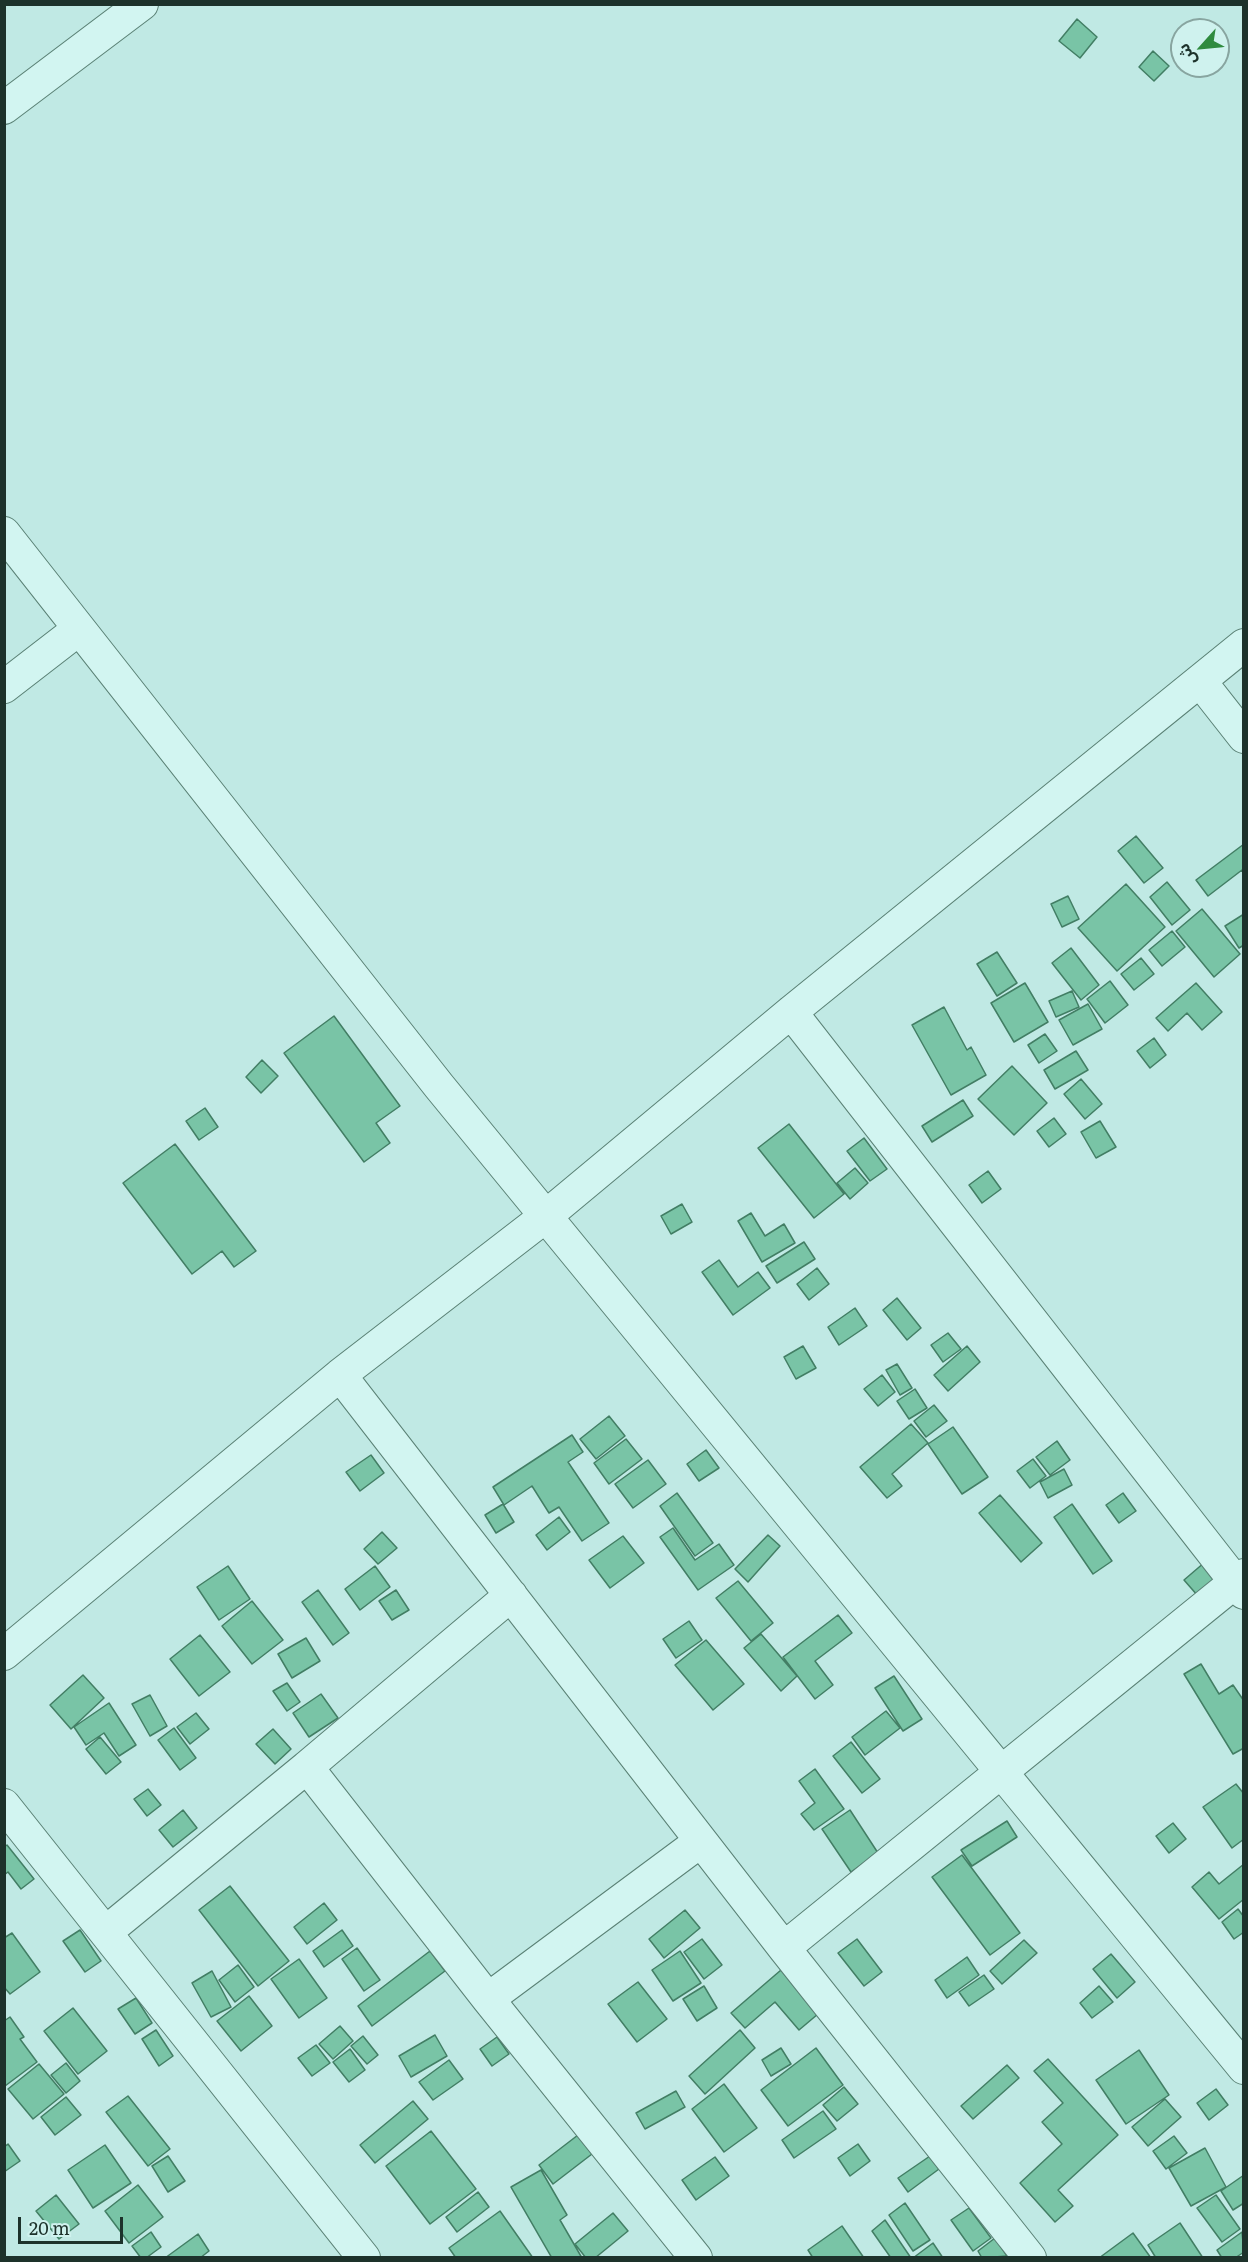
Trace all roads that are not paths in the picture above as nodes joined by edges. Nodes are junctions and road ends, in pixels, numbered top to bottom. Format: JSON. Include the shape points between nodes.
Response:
{"nodes":[{"id":1,"x":142,"y":4,"type":"edge"},
{"id":2,"x":4,"y":108,"type":"edge"},
{"id":3,"x":4,"y":533,"type":"edge"},
{"id":4,"x":79,"y":628,"type":"junction"},
{"id":5,"x":1244,"y":645,"type":"edge"},
{"id":6,"x":1200,"y":681,"type":"junction"},
{"id":7,"x":4,"y":687,"type":"edge"},
{"id":8,"x":1244,"y":736,"type":"edge"},
{"id":9,"x":791,"y":1012,"type":"junction"},
{"id":10,"x":546,"y":1216,"type":"junction"},
{"id":11,"x":340,"y":1375,"type":"junction"},
{"id":12,"x":1240,"y":1583,"type":"edge"},
{"id":13,"x":511,"y":1595,"type":"junction"},
{"id":14,"x":4,"y":1654,"type":"edge"},
{"id":15,"x":307,"y":1767,"type":"junction"},
{"id":16,"x":1002,"y":1773,"type":"junction"},
{"id":17,"x":4,"y":1805,"type":"edge"},
{"id":18,"x":702,"y":1841,"type":"junction"},
{"id":19,"x":106,"y":1932,"type":"junction"},
{"id":20,"x":784,"y":1948,"type":"junction"},
{"id":21,"x":488,"y":1999,"type":"junction"},
{"id":22,"x":1244,"y":2068,"type":"edge"},
{"id":23,"x":364,"y":2258,"type":"edge"},
{"id":24,"x":696,"y":2258,"type":"edge"},
{"id":25,"x":1030,"y":2258,"type":"edge"}],
"edges":[{"from":1,"to":2,"type":"street"},
{"from":3,"to":4,"type":"street"},
{"from":4,"to":7,"type":"street"},
{"from":4,"to":10,"type":"street"},
{"from":5,"to":6,"type":"street"},
{"from":6,"to":8,"type":"street"},
{"from":6,"to":9,"type":"street"},
{"from":9,"to":10,"type":"street"},
{"from":9,"to":12,"type":"street"},
{"from":10,"to":11,"type":"street"},
{"from":10,"to":16,"type":"street"},
{"from":11,"to":13,"type":"street"},
{"from":11,"to":14,"type":"street"},
{"from":12,"to":16,"type":"street"},
{"from":13,"to":15,"type":"street"},
{"from":13,"to":18,"type":"street"},
{"from":15,"to":19,"type":"street"},
{"from":15,"to":21,"type":"street"},
{"from":16,"to":20,"type":"street"},
{"from":16,"to":22,"type":"street"},
{"from":17,"to":19,"type":"street"},
{"from":18,"to":20,"type":"street"},
{"from":18,"to":21,"type":"street"},
{"from":19,"to":23,"type":"street"},
{"from":20,"to":25,"type":"street"},
{"from":21,"to":24,"type":"street"}]}
